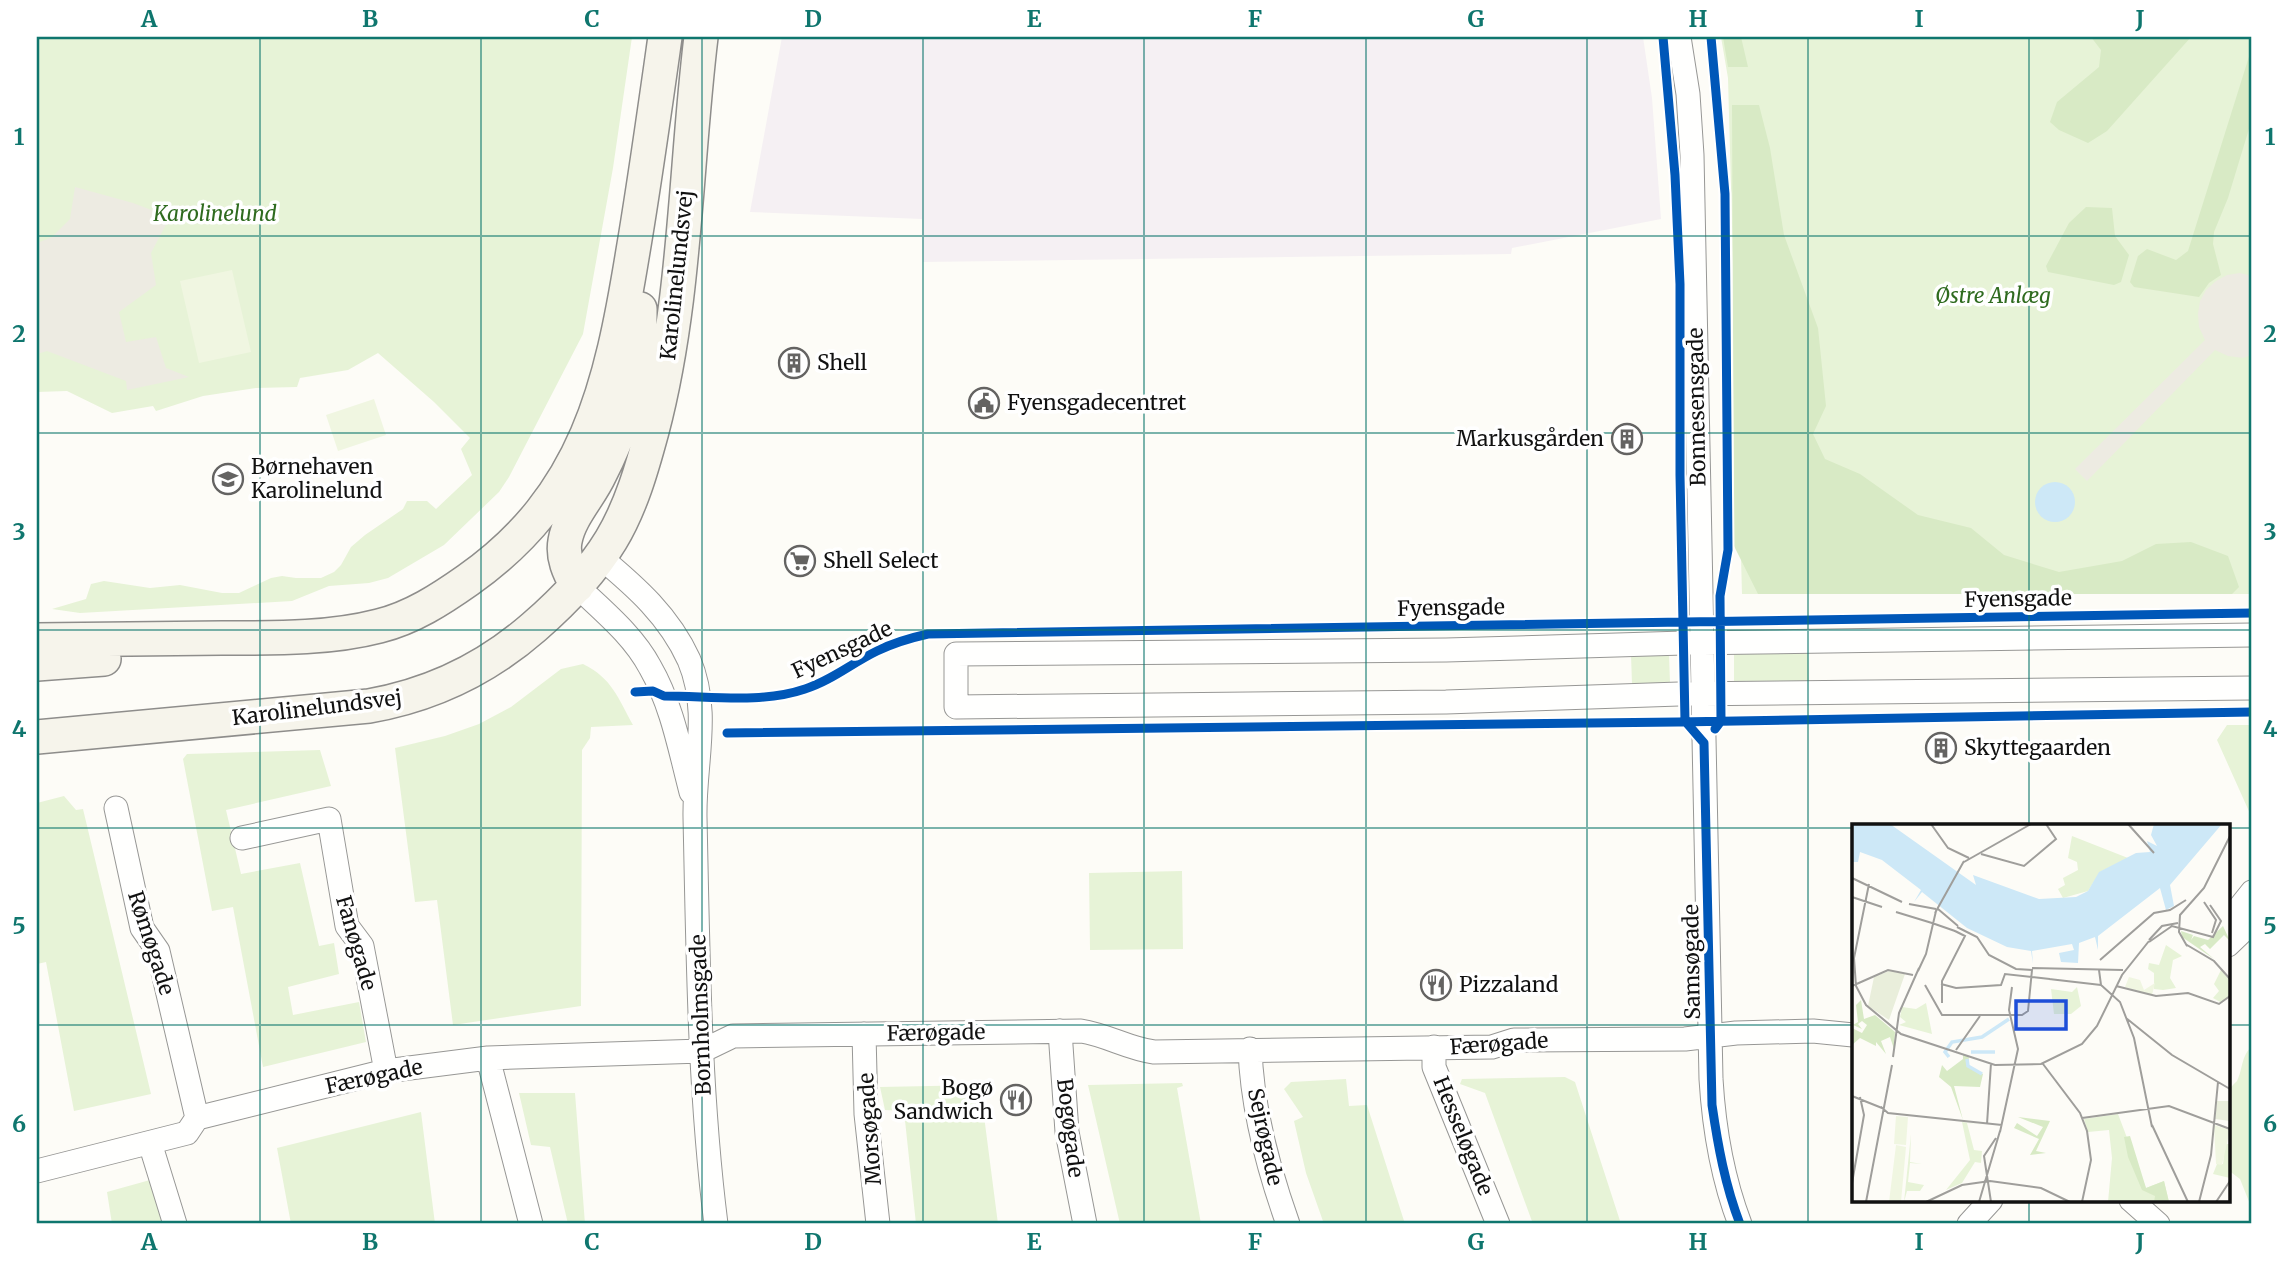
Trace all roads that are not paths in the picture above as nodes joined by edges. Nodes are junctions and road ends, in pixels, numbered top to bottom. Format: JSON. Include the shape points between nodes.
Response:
{"nodes":[{"id":1,"x":664,"y":37,"type":"edge"},
{"id":2,"x":701,"y":37,"type":"edge"},
{"id":3,"x":1679,"y":37,"type":"edge"},
{"id":4,"x":649,"y":159,"type":"junction"},
{"id":5,"x":565,"y":539,"type":"junction"},
{"id":6,"x":514,"y":541,"type":"junction"},
{"id":7,"x":600,"y":557,"type":"junction"},
{"id":8,"x":578,"y":586,"type":"junction"},
{"id":9,"x":2252,"y":635,"type":"edge"},
{"id":10,"x":286,"y":638,"type":"junction"},
{"id":11,"x":37,"y":640,"type":"edge"},
{"id":12,"x":1702,"y":643,"type":"junction"},
{"id":13,"x":37,"y":664,"type":"edge"},
{"id":14,"x":2252,"y":688,"type":"edge"},
{"id":15,"x":1703,"y":694,"type":"junction"},
{"id":16,"x":37,"y":737,"type":"edge"},
{"id":17,"x":695,"y":805,"type":"junction"},
{"id":18,"x":116,"y":808,"type":"dead end"},
{"id":19,"x":242,"y":838,"type":"dead end"},
{"id":20,"x":2252,"y":892,"type":"edge"},
{"id":21,"x":2230,"y":920,"type":"edge"},
{"id":22,"x":2252,"y":922,"type":"edge"},
{"id":23,"x":2230,"y":943,"type":"edge"},
{"id":24,"x":1060,"y":1031,"type":"junction"},
{"id":25,"x":864,"y":1034,"type":"junction"},
{"id":26,"x":1852,"y":1035,"type":"edge"},
{"id":27,"x":1711,"y":1036,"type":"junction"},
{"id":28,"x":1434,"y":1047,"type":"junction"},
{"id":29,"x":1251,"y":1049,"type":"junction"},
{"id":30,"x":702,"y":1051,"type":"junction"},
{"id":31,"x":488,"y":1058,"type":"junction"},
{"id":32,"x":386,"y":1071,"type":"junction"},
{"id":33,"x":197,"y":1118,"type":"junction"},
{"id":34,"x":150,"y":1143,"type":"junction"},
{"id":35,"x":37,"y":1171,"type":"edge"},
{"id":36,"x":1989,"y":1202,"type":"edge"},
{"id":37,"x":2133,"y":1202,"type":"edge"},
{"id":38,"x":175,"y":1224,"type":"edge"},
{"id":39,"x":531,"y":1224,"type":"edge"},
{"id":40,"x":716,"y":1224,"type":"edge"},
{"id":41,"x":878,"y":1224,"type":"edge"},
{"id":42,"x":1085,"y":1224,"type":"edge"},
{"id":43,"x":1288,"y":1224,"type":"edge"},
{"id":44,"x":1498,"y":1224,"type":"edge"},
{"id":45,"x":1740,"y":1224,"type":"edge"},
{"id":46,"x":1969,"y":1224,"type":"edge"},
{"id":47,"x":2158,"y":1224,"type":"edge"}],
"edges":[{"from":1,"to":4,"type":"main road","name":"Karolinelundsvej"},
{"from":2,"to":7,"type":"main road","name":"Karolinelundsvej","via":[[671,347],[635,486]]},
{"from":3,"to":12,"type":"street","name":"Bonnesensgade","via":[[1692,155]]},
{"from":4,"to":5,"type":"main road","via":[[638,358],[616,440]]},
{"from":4,"to":6,"type":"main road","name":"Karolinelundsvej","via":[[618,339],[593,424],[571,468]]},
{"from":5,"to":6,"type":"main road","via":[[531,536]]},
{"from":5,"to":7,"type":"main road"},
{"from":5,"to":8,"type":"main road","via":[[569,572]]},
{"from":6,"to":10,"type":"main road","name":"Karolinelundsvej","via":[[475,575],[414,613],[380,626]]},
{"from":7,"to":8,"type":"main road","name":"Karolinelundsvej"},
{"from":7,"to":17,"type":"street","name":"Bornholmsgade","via":[[661,613],[689,660],[700,697],[702,732]]},
{"from":8,"to":16,"type":"main road","name":"Karolinelundsvej","via":[[497,657],[435,689],[402,700]]},
{"from":8,"to":17,"type":"street","name":"Bornholmsgade","via":[[633,641],[650,666],[664,696]]},
{"from":9,"to":12,"type":"street","name":"Fyensgade"},
{"from":10,"to":11,"type":"main road","name":"Karolinelundsvej"},
{"from":10,"to":13,"type":"main road"},
{"from":12,"to":15,"type":"street","name":"Bonnesensgade"},
{"from":12,"to":15,"type":"street","name":"Fyensgade","via":[[956,654],[956,708]]},
{"from":14,"to":15,"type":"street","name":"Fyensgade"},
{"from":15,"to":27,"type":"street","name":"Samsøgade"},
{"from":17,"to":30,"type":"street","name":"Bornholmsgade"},
{"from":18,"to":33,"type":"street","name":"Rømøgade","via":[[142,928],[158,951]]},
{"from":19,"to":32,"type":"street","name":"Fanøgade","via":[[329,818],[347,926],[362,946]]},
{"from":20,"to":21,"type":"street"},
{"from":22,"to":23,"type":"street"},
{"from":24,"to":25,"type":"street","name":"Færøgade"},
{"from":24,"to":29,"type":"street","name":"Færøgade","via":[[1097,1034],[1154,1052]]},
{"from":24,"to":42,"type":"street","name":"Bogøgade","via":[[1067,1132]]},
{"from":25,"to":30,"type":"street","name":"Færøgade","via":[[733,1036]]},
{"from":25,"to":41,"type":"street","name":"Morsøgade","via":[[866,1114]]},
{"from":26,"to":27,"type":"street","name":"Færøgade","via":[[1812,1031]]},
{"from":27,"to":28,"type":"street","name":"Færøgade","via":[[1514,1040],[1492,1047]]},
{"from":27,"to":45,"type":"street","name":"Samsøgade","via":[[1718,1153]]},
{"from":28,"to":29,"type":"street","name":"Færøgade"},
{"from":28,"to":44,"type":"street","name":"Hesseløgade","via":[[1434,1067]]},
{"from":29,"to":43,"type":"street","name":"Sejrøgade","via":[[1261,1126]]},
{"from":30,"to":31,"type":"street","name":"Færøgade"},
{"from":30,"to":40,"type":"street","name":"Bornholmsgade"},
{"from":31,"to":32,"type":"street","name":"Færøgade"},
{"from":31,"to":39,"type":"street"},
{"from":32,"to":33,"type":"street","name":"Færøgade"},
{"from":33,"to":34,"type":"street","name":"Færøgade","via":[[187,1133]]},
{"from":34,"to":35,"type":"street","name":"Færøgade"},
{"from":34,"to":38,"type":"street"},
{"from":36,"to":46,"type":"street"},
{"from":37,"to":47,"type":"street"}]}
